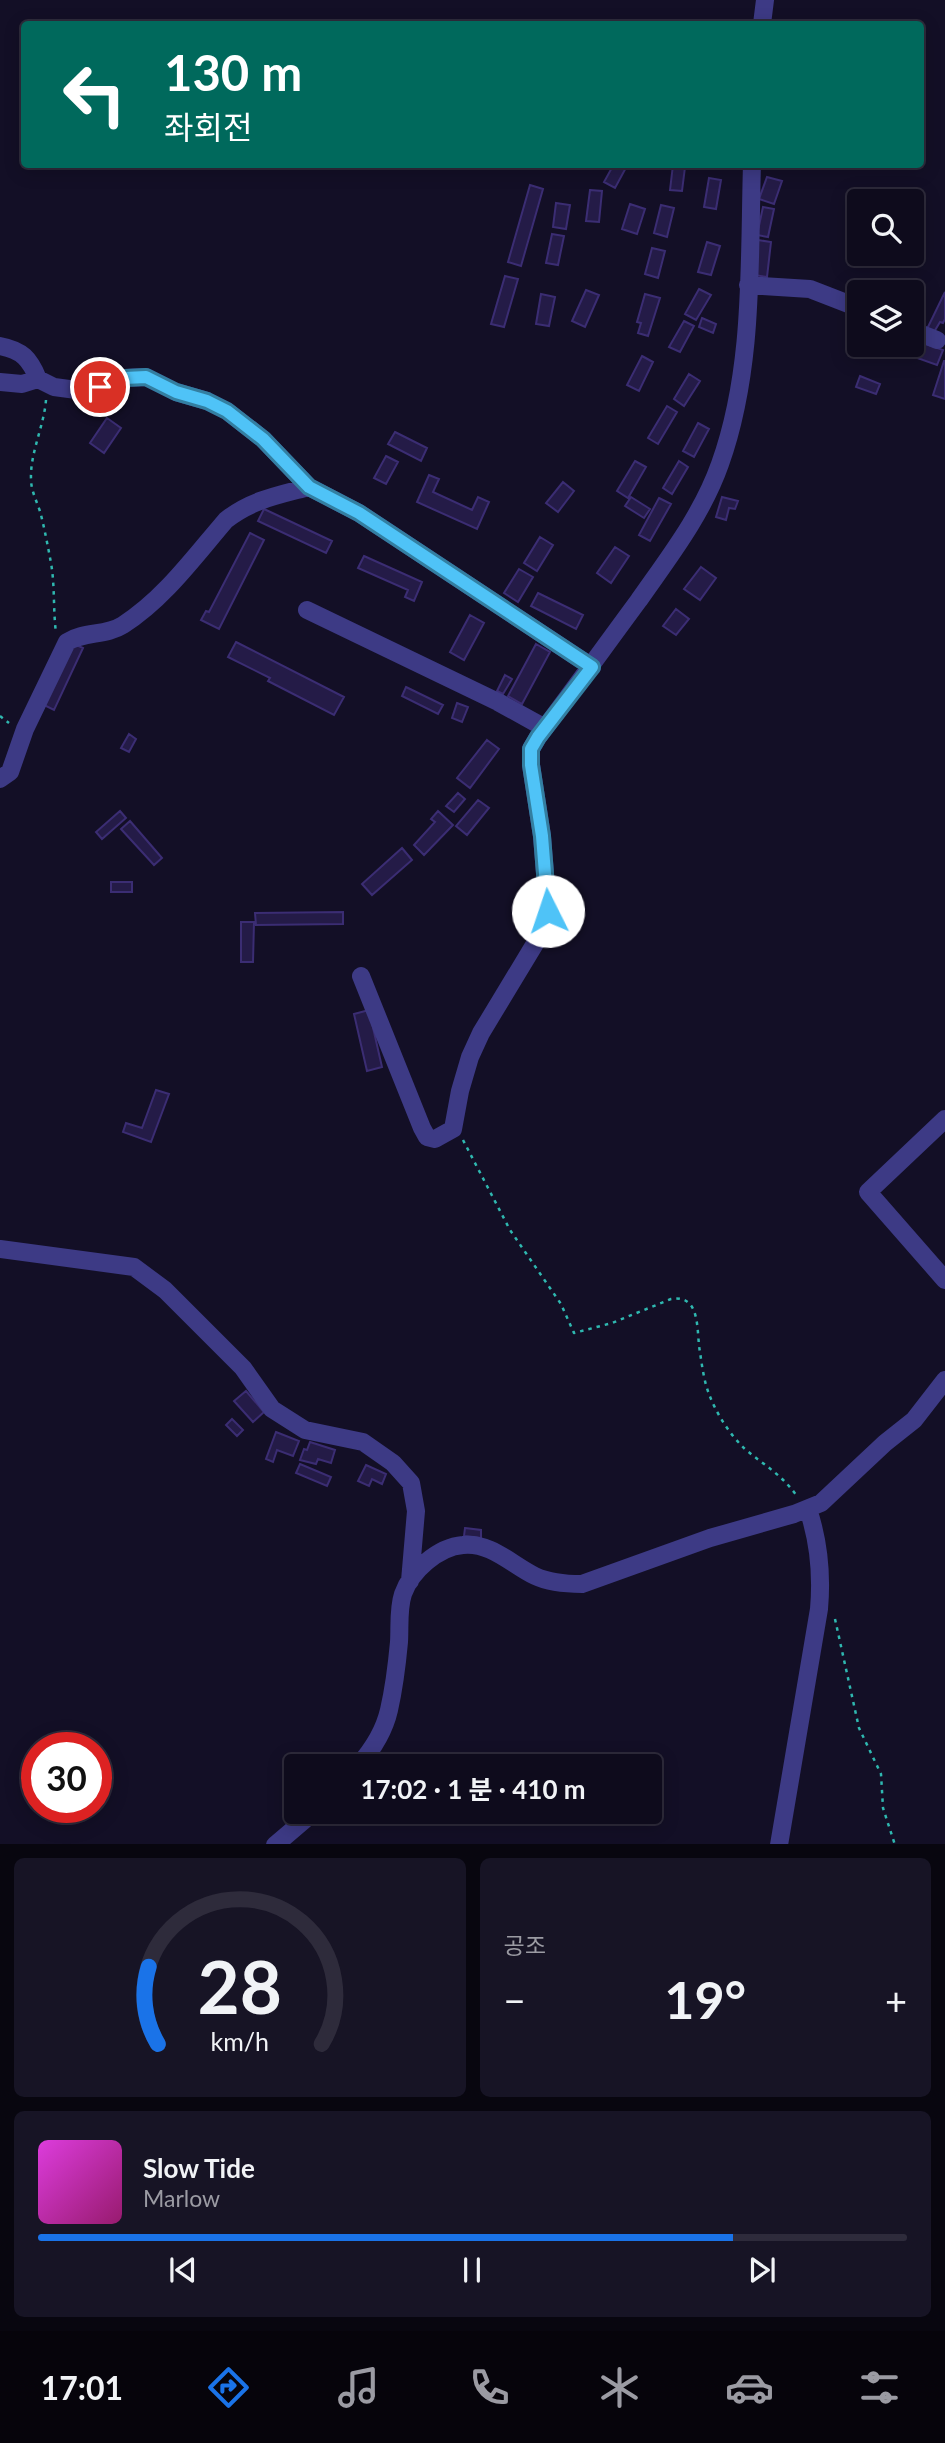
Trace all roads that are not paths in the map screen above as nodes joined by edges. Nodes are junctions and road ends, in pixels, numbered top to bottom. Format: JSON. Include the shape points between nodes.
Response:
{"nodes":[{"id":1,"x":765,"y":0,"type":"edge"},
{"id":2,"x":762,"y":21,"type":"edge"},
{"id":3,"x":752,"y":168,"type":"edge"},
{"id":4,"x":748,"y":285,"type":"junction"},
{"id":5,"x":847,"y":303,"type":"edge"},
{"id":6,"x":924,"y":335,"type":"edge"},
{"id":7,"x":937,"y":340,"type":"dead end"},
{"id":8,"x":0,"y":346,"type":"edge"},
{"id":9,"x":41,"y":381,"type":"junction"},
{"id":10,"x":0,"y":382,"type":"edge"},
{"id":11,"x":309,"y":487,"type":"junction"},
{"id":12,"x":307,"y":610,"type":"dead end"},
{"id":13,"x":592,"y":667,"type":"junction"},
{"id":14,"x":545,"y":728,"type":"junction"},
{"id":15,"x":0,"y":779,"type":"edge"},
{"id":16,"x":361,"y":976,"type":"dead end"},
{"id":17,"x":945,"y":1119,"type":"edge"},
{"id":18,"x":0,"y":1249,"type":"edge"},
{"id":19,"x":945,"y":1280,"type":"edge"},
{"id":20,"x":945,"y":1380,"type":"edge"},
{"id":21,"x":808,"y":1509,"type":"junction"},
{"id":22,"x":410,"y":1581,"type":"junction"},
{"id":23,"x":368,"y":1754,"type":"edge"},
{"id":24,"x":299,"y":1824,"type":"edge"},
{"id":25,"x":275,"y":1844,"type":"edge"},
{"id":26,"x":779,"y":1844,"type":"edge"}],
"edges":[{"from":1,"to":2,"type":"street"},
{"from":3,"to":4,"type":"street"},
{"from":4,"to":5,"type":"street","via":[[810,289]]},
{"from":4,"to":13,"type":"street","via":[[740,384],[720,465],[686,535]]},
{"from":6,"to":7,"type":"street"},
{"from":8,"to":9,"type":"street","via":[[19,351]]},
{"from":9,"to":10,"type":"street"},
{"from":9,"to":11,"type":"street","via":[[84,391],[125,378],[146,377],[207,401],[263,439]]},
{"from":11,"to":13,"type":"street","via":[[359,513]]},
{"from":11,"to":15,"type":"street","via":[[239,509],[156,599],[123,625],[66,642],[10,772]]},
{"from":12,"to":14,"type":"street"},
{"from":13,"to":14,"type":"street"},
{"from":14,"to":16,"type":"street","via":[[531,749],[531,765],[548,911],[536,943],[470,1057],[453,1129],[446,1134],[427,1137]]},
{"from":17,"to":19,"type":"street","via":[[868,1192]]},
{"from":18,"to":22,"type":"street","via":[[134,1267],[165,1290],[243,1368],[272,1409],[305,1430],[363,1442],[393,1463],[411,1483],[416,1511]]},
{"from":20,"to":21,"type":"street","via":[[909,1425],[835,1492]]},
{"from":21,"to":22,"type":"street","via":[[582,1584],[550,1581],[492,1551],[463,1545],[431,1559]]},
{"from":21,"to":26,"type":"street","via":[[816,1531],[821,1575],[819,1609]]},
{"from":22,"to":23,"type":"street","via":[[401,1602],[388,1712]]},
{"from":24,"to":25,"type":"street"}]}
